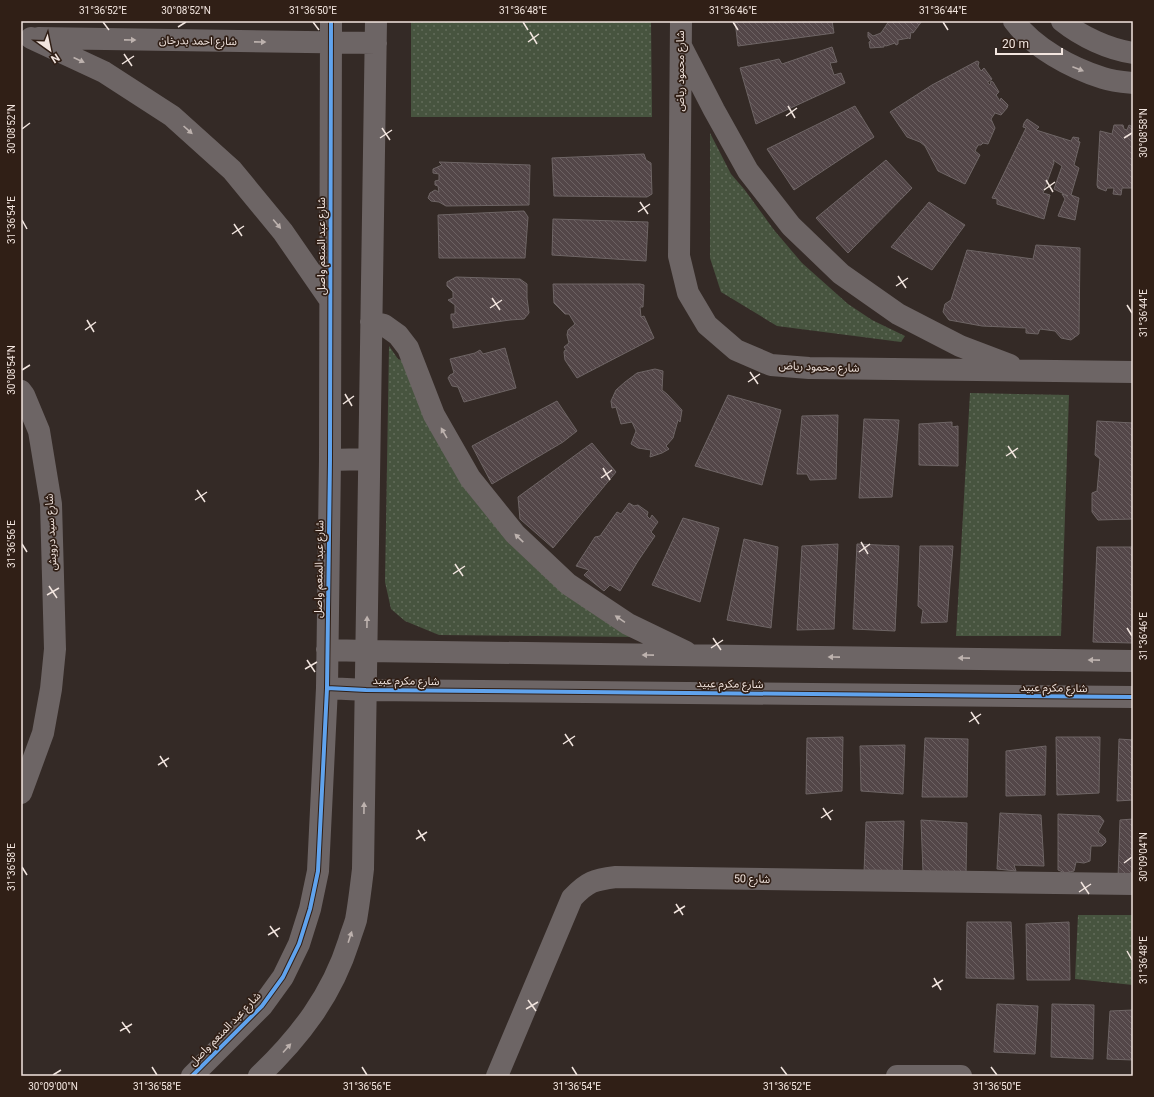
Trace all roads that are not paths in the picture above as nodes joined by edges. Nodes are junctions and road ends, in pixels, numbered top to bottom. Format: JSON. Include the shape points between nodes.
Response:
{"nodes":[{"id":1,"x":330,"y":21,"type":"edge"},
{"id":2,"x":376,"y":21,"type":"edge"},
{"id":3,"x":681,"y":21,"type":"edge"},
{"id":4,"x":1014,"y":21,"type":"edge"},
{"id":5,"x":1062,"y":21,"type":"edge"},
{"id":6,"x":26,"y":38,"type":"edge"},
{"id":7,"x":330,"y":43,"type":"junction"},
{"id":8,"x":376,"y":43,"type":"junction"},
{"id":9,"x":680,"y":46,"type":"junction"},
{"id":10,"x":1133,"y":54,"type":"edge"},
{"id":11,"x":1133,"y":83,"type":"edge"},
{"id":12,"x":330,"y":300,"type":"junction"},
{"id":13,"x":371,"y":322,"type":"junction"},
{"id":14,"x":1025,"y":371,"type":"junction"},
{"id":15,"x":1133,"y":372,"type":"edge"},
{"id":16,"x":21,"y":391,"type":"edge"},
{"id":17,"x":369,"y":459,"type":"junction"},
{"id":18,"x":330,"y":460,"type":"junction"},
{"id":19,"x":327,"y":650,"type":"junction"},
{"id":20,"x":366,"y":652,"type":"junction"},
{"id":21,"x":693,"y":655,"type":"junction"},
{"id":22,"x":1133,"y":661,"type":"edge"},
{"id":23,"x":326,"y":688,"type":"junction"},
{"id":24,"x":366,"y":690,"type":"junction"},
{"id":25,"x":1133,"y":697,"type":"edge"},
{"id":26,"x":21,"y":793,"type":"edge"},
{"id":27,"x":1133,"y":884,"type":"edge"},
{"id":28,"x":192,"y":1076,"type":"edge"},
{"id":29,"x":259,"y":1076,"type":"edge"},
{"id":30,"x":497,"y":1076,"type":"edge"},
{"id":31,"x":897,"y":1076,"type":"edge"},
{"id":32,"x":962,"y":1076,"type":"edge"}],
"edges":[{"from":1,"to":7,"type":"street","name":"شارع عبد المنعم واصل"},
{"from":2,"to":8,"type":"street"},
{"from":3,"to":9,"type":"street","name":"شارع محمود رياض"},
{"from":4,"to":11,"type":"street","one_way":true,"via":[[1043,49],[1072,66],[1104,78]]},
{"from":5,"to":10,"type":"street","via":[[1100,44]]},
{"from":6,"to":7,"type":"street","name":"شارع احمد بدرخان","one_way":true},
{"from":6,"to":12,"type":"street","one_way":true,"via":[[104,72],[172,116],[232,170],[283,232]]},
{"from":7,"to":8,"type":"street","name":"شارع احمد بدرخان"},
{"from":7,"to":12,"type":"street","name":"شارع عبد المنعم واصل"},
{"from":8,"to":13,"type":"street"},
{"from":9,"to":14,"type":"street","via":[[748,171],[791,226],[841,274],[898,314],[960,346]]},
{"from":9,"to":14,"type":"street","name":"شارع محمود رياض","via":[[678,256],[688,293],[708,325],[736,350],[771,364],[809,368]]},
{"from":12,"to":18,"type":"street","name":"شارع عبد المنعم واصل"},
{"from":13,"to":17,"type":"street"},
{"from":21,"to":13,"type":"street","one_way":true,"via":[[628,624],[574,588],[515,534],[470,478],[434,415],[408,348],[398,335],[384,325]]},
{"from":14,"to":15,"type":"street","name":"شارع محمود رياض"},
{"from":16,"to":26,"type":"street","name":"شارع سيد درويش","via":[[39,431],[51,504],[55,649],[43,733]]},
{"from":17,"to":18,"type":"street"},
{"from":20,"to":17,"type":"street","one_way":true},
{"from":18,"to":19,"type":"street","name":"شارع عبد المنعم واصل"},
{"from":19,"to":20,"type":"street"},
{"from":19,"to":23,"type":"street","name":"شارع عبد المنعم واصل"},
{"from":21,"to":20,"type":"street","one_way":true},
{"from":20,"to":24,"type":"street"},
{"from":22,"to":21,"type":"street","one_way":true},
{"from":23,"to":24,"type":"street","name":"شارع مكرم عبيد"},
{"from":23,"to":28,"type":"street","name":"شارع عبد المنعم واصل","via":[[318,871],[299,944],[283,977],[262,1006]]},
{"from":24,"to":25,"type":"street","name":"شارع مكرم عبيد"},
{"from":29,"to":24,"type":"street","one_way":true,"via":[[301,1032],[325,998],[343,961],[355,921],[363,869]]},
{"from":27,"to":30,"type":"street","name":"شارع 50","via":[[616,876],[599,879],[584,886],[572,898]]},
{"from":31,"to":32,"type":"street"}]}
